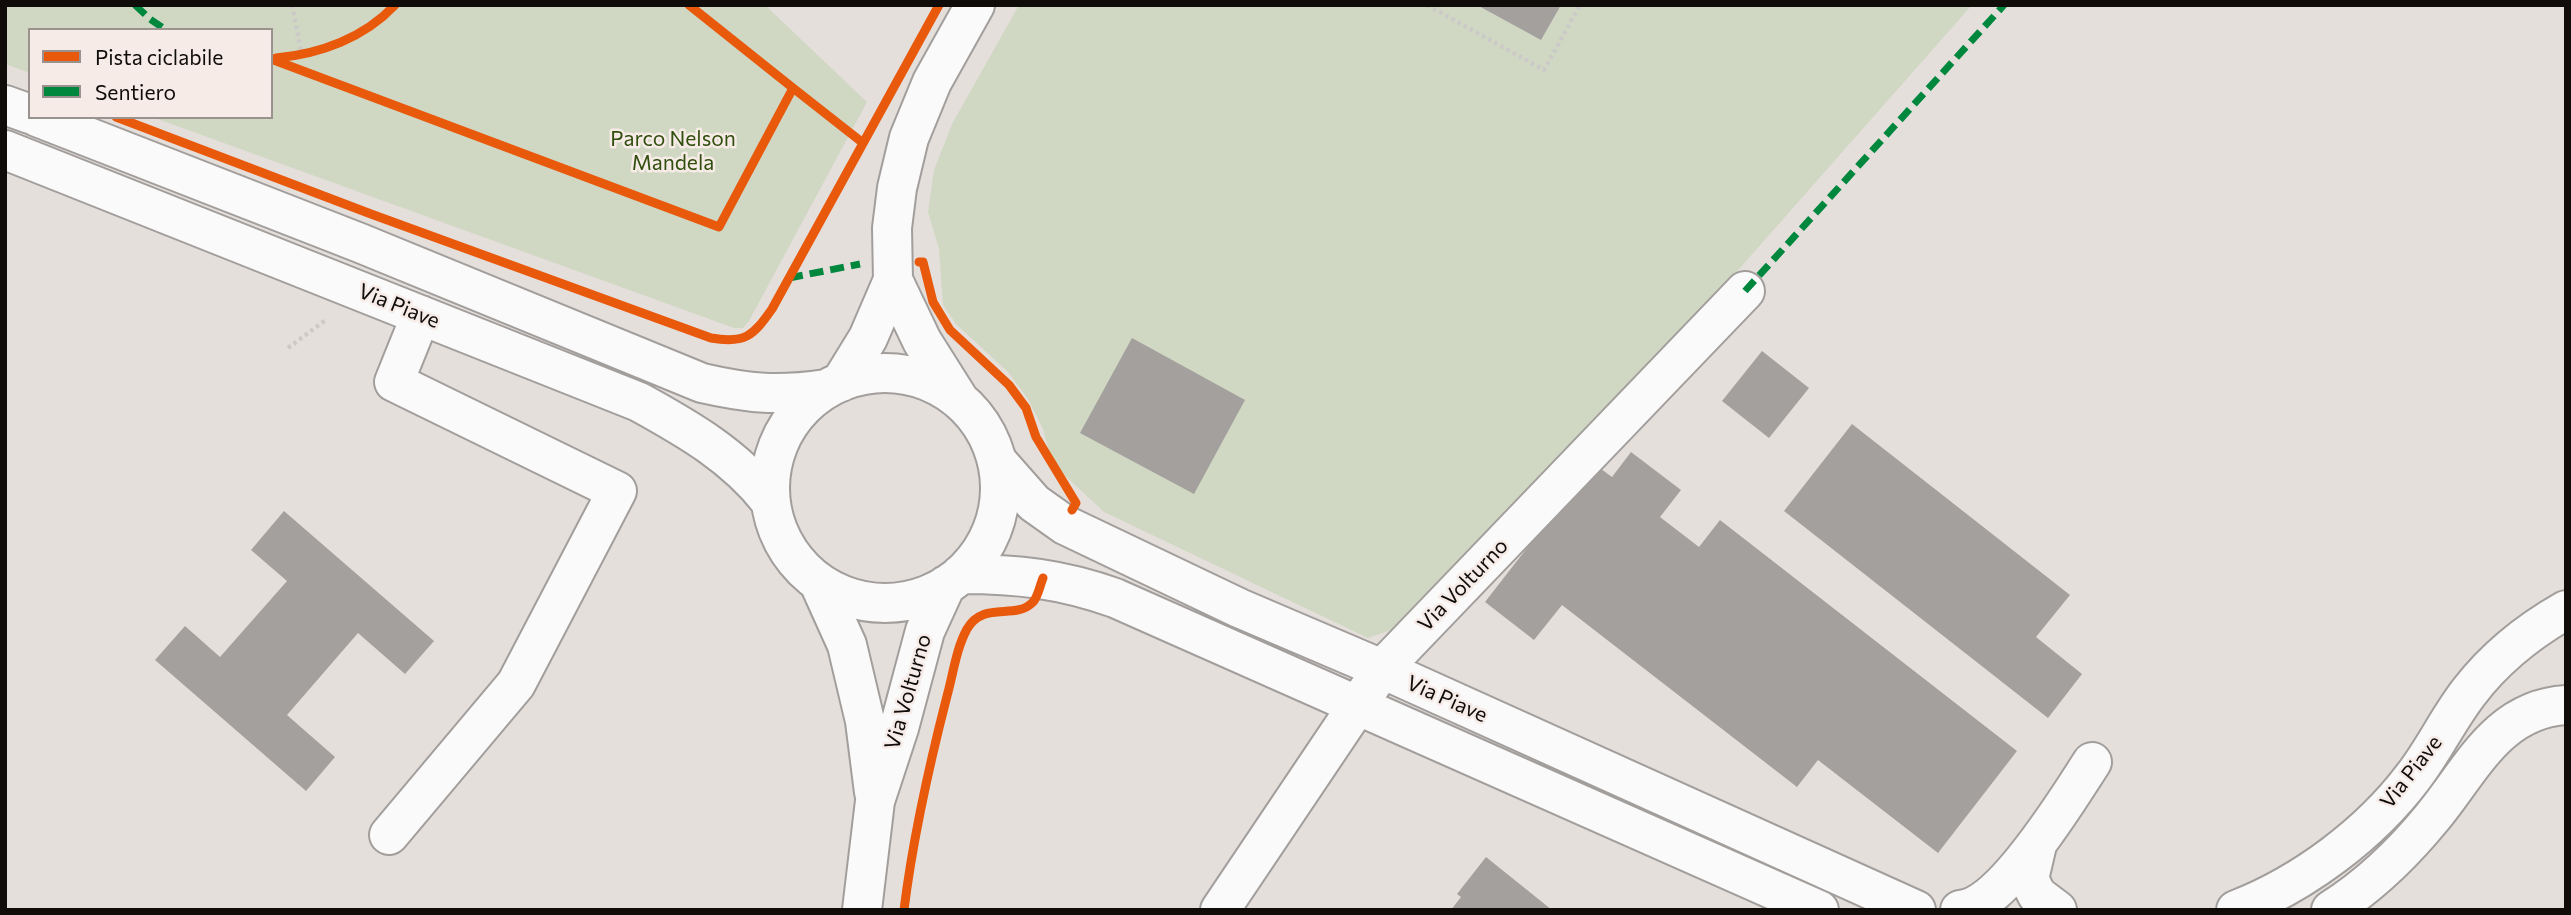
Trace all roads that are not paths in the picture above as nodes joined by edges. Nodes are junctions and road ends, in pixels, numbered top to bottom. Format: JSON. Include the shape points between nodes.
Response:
{"nodes":[{"id":1,"x":975,"y":5,"type":"edge"},
{"id":2,"x":5,"y":105,"type":"edge"},
{"id":3,"x":28,"y":113,"type":"edge"},
{"id":4,"x":42,"y":119,"type":"edge"},
{"id":5,"x":5,"y":150,"type":"edge"},
{"id":6,"x":893,"y":280,"type":"junction"},
{"id":7,"x":1745,"y":291,"type":"dead end"},
{"id":8,"x":421,"y":315,"type":"junction"},
{"id":9,"x":834,"y":386,"type":"junction"},
{"id":10,"x":959,"y":401,"type":"junction"},
{"id":11,"x":997,"y":461,"type":"junction"},
{"id":12,"x":770,"y":501,"type":"junction"},
{"id":13,"x":954,"y":580,"type":"junction"},
{"id":14,"x":819,"y":583,"type":"junction"},
{"id":15,"x":2566,"y":610,"type":"edge"},
{"id":16,"x":1382,"y":669,"type":"junction"},
{"id":17,"x":1357,"y":705,"type":"junction"},
{"id":18,"x":2566,"y":705,"type":"edge"},
{"id":19,"x":2092,"y":762,"type":"dead end"},
{"id":20,"x":875,"y":801,"type":"junction"},
{"id":21,"x":389,"y":835,"type":"dead end"},
{"id":22,"x":2037,"y":845,"type":"junction"},
{"id":23,"x":862,"y":910,"type":"edge"},
{"id":24,"x":1220,"y":910,"type":"edge"},
{"id":25,"x":1819,"y":910,"type":"edge"},
{"id":26,"x":1917,"y":910,"type":"edge"},
{"id":27,"x":1960,"y":910,"type":"edge"},
{"id":28,"x":2057,"y":910,"type":"edge"},
{"id":29,"x":2236,"y":910,"type":"edge"},
{"id":30,"x":2331,"y":910,"type":"edge"}],
"edges":[{"from":1,"to":6,"type":"street","via":[[932,82],[909,138],[895,201]]},
{"from":2,"to":3,"type":"street"},
{"from":4,"to":9,"type":"street","name":"Via Piave","via":[[702,383],[787,395]]},
{"from":5,"to":8,"type":"street","name":"Via Piave"},
{"from":6,"to":9,"type":"street","via":[[869,338]]},
{"from":6,"to":10,"type":"street","via":[[922,341]]},
{"from":7,"to":16,"type":"street","name":"Via Volturno"},
{"from":8,"to":12,"type":"street","name":"Via Piave","via":[[639,402],[738,465]]},
{"from":8,"to":21,"type":"street","via":[[394,382],[617,491],[516,684]]},
{"from":9,"to":10,"type":"street","via":[[876,373],[911,376]]},
{"from":9,"to":12,"type":"street","via":[[800,410],[782,437],[771,468]]},
{"from":10,"to":11,"type":"street","via":[[983,427]]},
{"from":11,"to":13,"type":"street","via":[[997,513],[984,547]]},
{"from":11,"to":16,"type":"street","name":"Via Piave","via":[[1034,503],[1065,525],[1239,608]]},
{"from":12,"to":14,"type":"street","via":[[786,548]]},
{"from":13,"to":14,"type":"street","via":[[914,600],[881,604],[848,598]]},
{"from":13,"to":17,"type":"street","name":"Via Piave","via":[[1002,574],[1080,585]]},
{"from":13,"to":20,"type":"street","name":"Via Volturno","via":[[925,631]]},
{"from":14,"to":20,"type":"street","name":"Via Volturno","via":[[847,645],[865,721]]},
{"from":15,"to":29,"type":"street","name":"Via Piave","via":[[2520,640],[2482,677],[2413,777],[2357,835],[2277,891]]},
{"from":16,"to":17,"type":"street","name":"Via Volturno"},
{"from":16,"to":26,"type":"street","name":"Via Piave"},
{"from":17,"to":24,"type":"street","name":"Via Volturno"},
{"from":17,"to":25,"type":"street","name":"Via Piave"},
{"from":18,"to":30,"type":"street","name":"Via Piave","via":[[2523,716],[2495,737],[2413,840]]},
{"from":19,"to":22,"type":"street"},
{"from":20,"to":23,"type":"street","name":"Via Volturno"},
{"from":22,"to":27,"type":"street","via":[[2010,877]]},
{"from":22,"to":28,"type":"street","via":[[2029,879],[2038,895]]}]}
